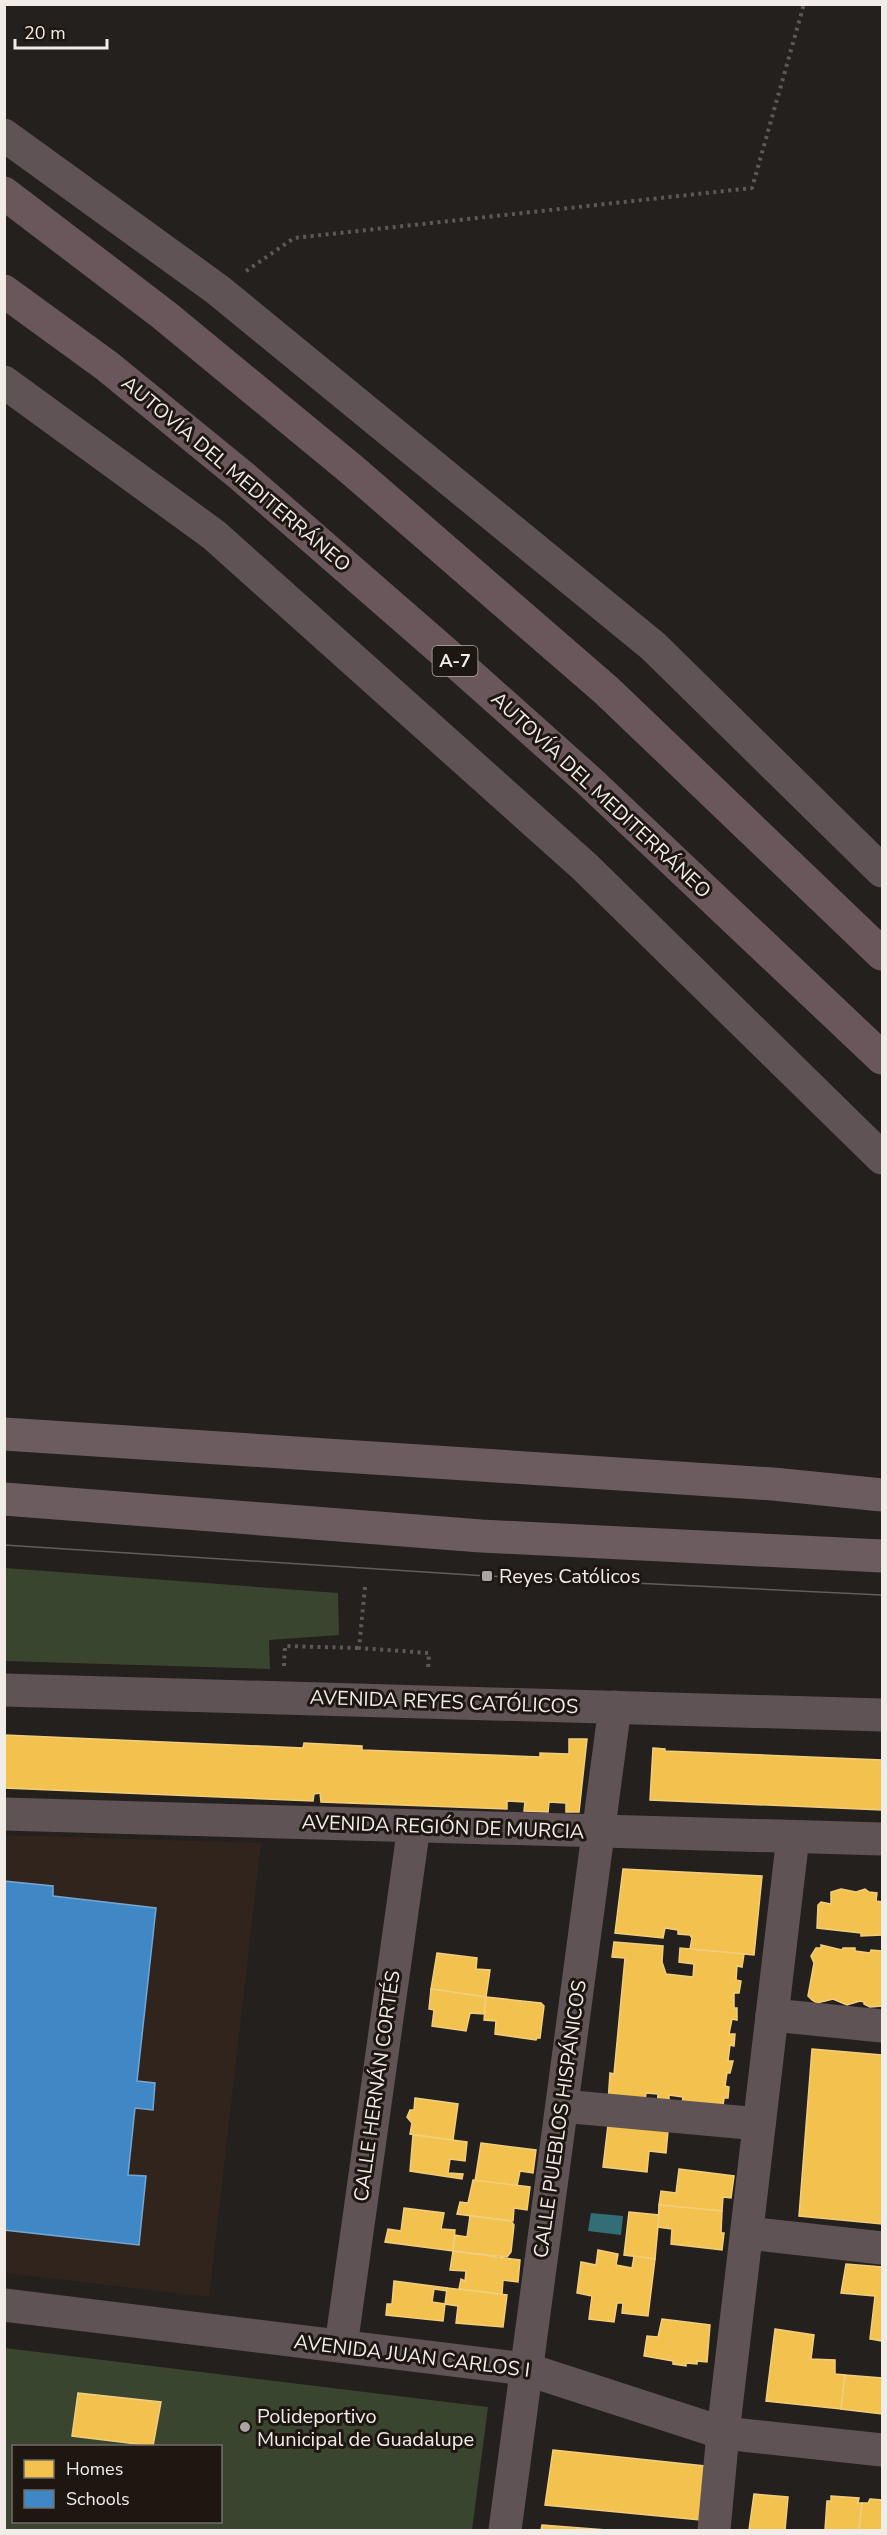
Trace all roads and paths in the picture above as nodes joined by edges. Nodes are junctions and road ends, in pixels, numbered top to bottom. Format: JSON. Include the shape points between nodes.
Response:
{"nodes":[{"id":1,"x":804,"y":4,"type":"edge"},
{"id":2,"x":4,"y":135,"type":"edge"},
{"id":3,"x":4,"y":193,"type":"edge"},
{"id":4,"x":218,"y":290,"type":"junction"},
{"id":5,"x":4,"y":291,"type":"edge"},
{"id":6,"x":4,"y":382,"type":"edge"},
{"id":7,"x":882,"y":871,"type":"edge"},
{"id":8,"x":882,"y":954,"type":"edge"},
{"id":9,"x":882,"y":1058,"type":"edge"},
{"id":10,"x":882,"y":1158,"type":"edge"},
{"id":11,"x":4,"y":1434,"type":"edge"},
{"id":12,"x":882,"y":1495,"type":"edge"},
{"id":13,"x":4,"y":1498,"type":"edge"},
{"id":14,"x":882,"y":1556,"type":"edge"},
{"id":15,"x":365,"y":1587,"type":"dead end"},
{"id":16,"x":359,"y":1648,"type":"junction"},
{"id":17,"x":4,"y":1690,"type":"edge"},
{"id":18,"x":283,"y":1697,"type":"junction"},
{"id":19,"x":428,"y":1702,"type":"junction"},
{"id":20,"x":615,"y":1707,"type":"junction"},
{"id":21,"x":882,"y":1715,"type":"edge"},
{"id":22,"x":4,"y":1814,"type":"edge"},
{"id":23,"x":414,"y":1826,"type":"junction"},
{"id":24,"x":598,"y":1831,"type":"junction"},
{"id":25,"x":794,"y":1837,"type":"junction"},
{"id":26,"x":882,"y":1839,"type":"edge"},
{"id":27,"x":772,"y":2015,"type":"junction"},
{"id":28,"x":882,"y":2026,"type":"edge"},
{"id":29,"x":562,"y":2106,"type":"junction"},
{"id":30,"x":759,"y":2124,"type":"junction"},
{"id":31,"x":747,"y":2233,"type":"junction"},
{"id":32,"x":882,"y":2248,"type":"edge"},
{"id":33,"x":4,"y":2305,"type":"edge"},
{"id":34,"x":341,"y":2346,"type":"junction"},
{"id":35,"x":526,"y":2369,"type":"junction"},
{"id":36,"x":723,"y":2433,"type":"junction"},
{"id":37,"x":882,"y":2450,"type":"edge"},
{"id":38,"x":505,"y":2530,"type":"edge"},
{"id":39,"x":714,"y":2530,"type":"edge"}],
"edges":[{"from":1,"to":4,"type":"path","via":[[752,188],[294,238]]},
{"from":2,"to":4,"type":"street"},
{"from":3,"to":8,"type":"highway","via":[[164,315],[422,530],[606,690]]},
{"from":4,"to":7,"type":"street","via":[[653,646]]},
{"from":5,"to":9,"type":"highway","name":"AUTOVÍA DEL MEDITERRÁNEO","number":"A-7","via":[[107,366],[234,470],[459,665],[589,781]]},
{"from":6,"to":10,"type":"street","via":[[214,535],[585,867]]},
{"from":11,"to":12,"type":"main road","via":[[773,1484]]},
{"from":13,"to":14,"type":"main road","via":[[481,1536]]},
{"from":15,"to":16,"type":"path"},
{"from":16,"to":18,"type":"path","via":[[285,1646]]},
{"from":16,"to":19,"type":"path","via":[[429,1653]]},
{"from":17,"to":18,"type":"street","name":"AVENIDA REYES CATÓLICOS"},
{"from":18,"to":19,"type":"street","name":"AVENIDA REYES CATÓLICOS"},
{"from":19,"to":20,"type":"street","name":"AVENIDA REYES CATÓLICOS"},
{"from":20,"to":21,"type":"street","name":"AVENIDA REYES CATÓLICOS"},
{"from":20,"to":24,"type":"street","name":"CALLE PUEBLOS HISPÁNICOS"},
{"from":22,"to":23,"type":"street","name":"AVENIDA REGIÓN DE MURCIA"},
{"from":23,"to":24,"type":"street","name":"AVENIDA REGIÓN DE MURCIA"},
{"from":23,"to":34,"type":"street","name":"CALLE HERNÁN CORTÉS"},
{"from":24,"to":25,"type":"street","name":"AVENIDA REGIÓN DE MURCIA"},
{"from":24,"to":29,"type":"street","name":"CALLE PUEBLOS HISPÁNICOS"},
{"from":25,"to":26,"type":"street","name":"AVENIDA REGIÓN DE MURCIA"},
{"from":25,"to":27,"type":"street"},
{"from":27,"to":28,"type":"street"},
{"from":27,"to":30,"type":"street"},
{"from":29,"to":30,"type":"street"},
{"from":29,"to":35,"type":"street","name":"CALLE PUEBLOS HISPÁNICOS"},
{"from":30,"to":31,"type":"street"},
{"from":31,"to":32,"type":"street"},
{"from":31,"to":36,"type":"street"},
{"from":33,"to":34,"type":"street","name":"AVENIDA JUAN CARLOS I"},
{"from":34,"to":35,"type":"street","name":"AVENIDA JUAN CARLOS I"},
{"from":35,"to":36,"type":"street","name":"AVENIDA JUAN CARLOS I"},
{"from":35,"to":38,"type":"street","name":"CALLE PUEBLOS HISPÁNICOS"},
{"from":36,"to":37,"type":"street","name":"AVENIDA JUAN CARLOS I"},
{"from":36,"to":39,"type":"street"}]}
